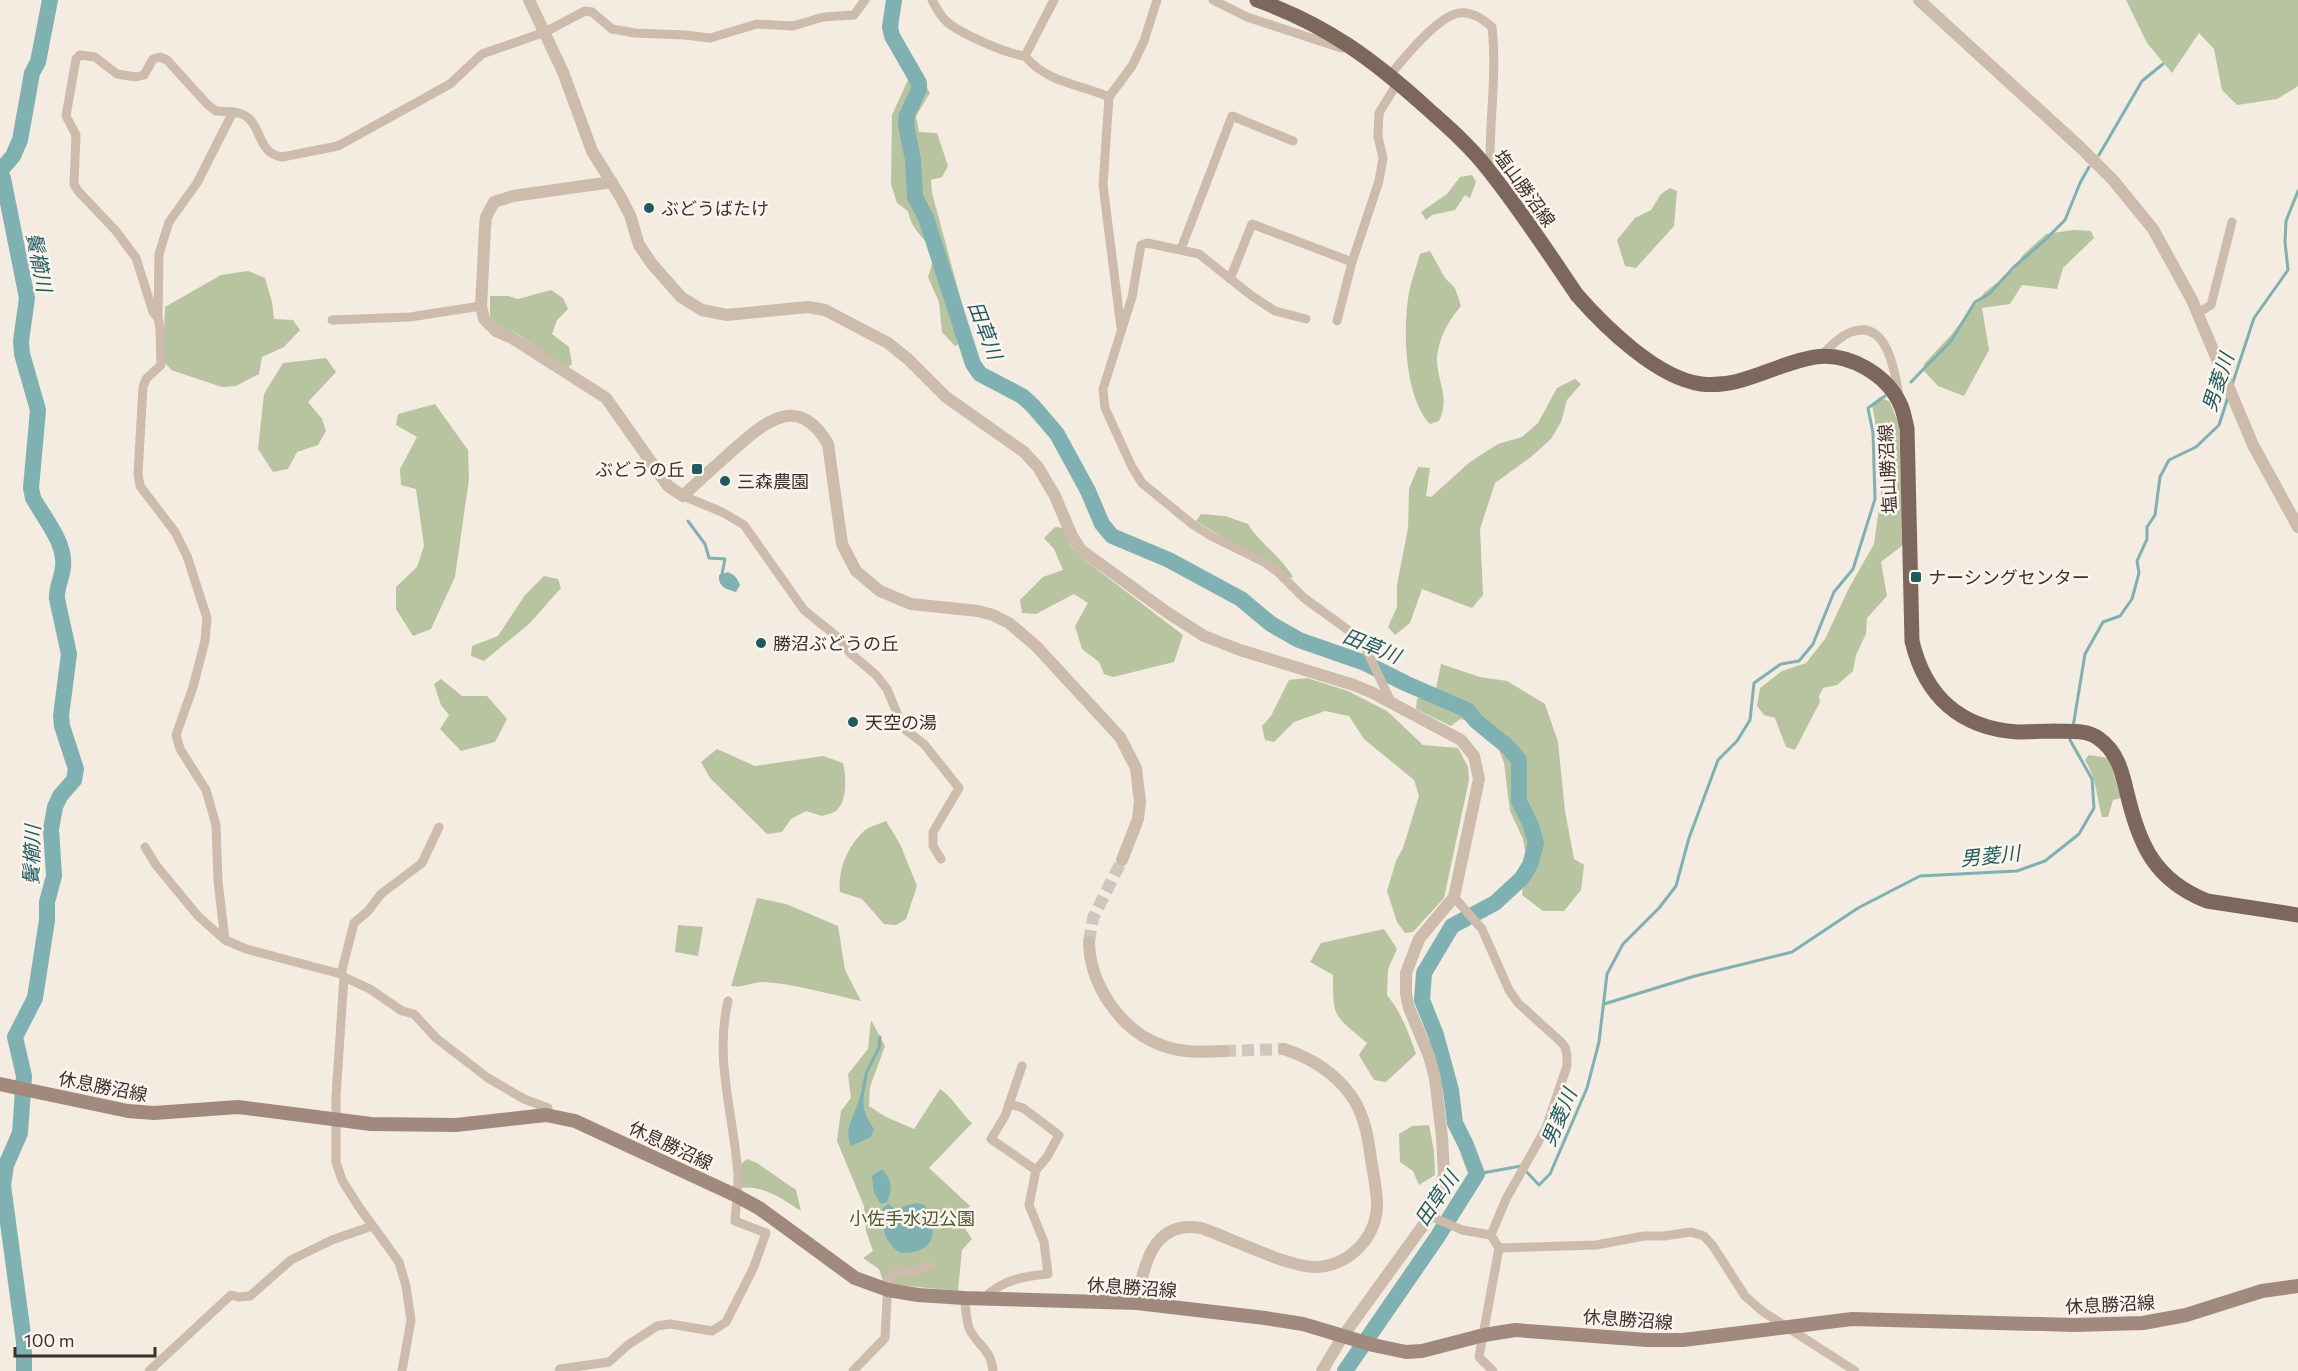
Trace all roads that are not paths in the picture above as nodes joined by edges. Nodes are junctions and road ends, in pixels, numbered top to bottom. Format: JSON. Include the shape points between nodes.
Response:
{"nodes":[{"id":1,"x":529,"y":0,"type":"edge"},
{"id":2,"x":865,"y":0,"type":"edge"},
{"id":3,"x":932,"y":0,"type":"edge"},
{"id":4,"x":1054,"y":0,"type":"edge"},
{"id":5,"x":1157,"y":0,"type":"edge"},
{"id":6,"x":1213,"y":0,"type":"edge"},
{"id":7,"x":1257,"y":0,"type":"edge"},
{"id":8,"x":1919,"y":0,"type":"edge"},
{"id":9,"x":545,"y":32,"type":"junction"},
{"id":10,"x":1351,"y":47,"type":"junction"},
{"id":11,"x":1025,"y":56,"type":"junction"},
{"id":12,"x":1394,"y":78,"type":"junction"},
{"id":13,"x":1109,"y":97,"type":"junction"},
{"id":14,"x":233,"y":112,"type":"junction"},
{"id":15,"x":1293,"y":141,"type":"dead end"},
{"id":16,"x":1487,"y":168,"type":"junction"},
{"id":17,"x":612,"y":182,"type":"junction"},
{"id":18,"x":2232,"y":222,"type":"dead end"},
{"id":19,"x":1181,"y":249,"type":"junction"},
{"id":20,"x":1352,"y":262,"type":"junction"},
{"id":21,"x":1230,"y":279,"type":"junction"},
{"id":22,"x":481,"y":306,"type":"junction"},
{"id":23,"x":2198,"y":313,"type":"junction"},
{"id":24,"x":158,"y":318,"type":"junction"},
{"id":25,"x":1306,"y":319,"type":"dead end"},
{"id":26,"x":332,"y":320,"type":"dead end"},
{"id":27,"x":1337,"y":321,"type":"dead end"},
{"id":28,"x":1121,"y":330,"type":"junction"},
{"id":29,"x":1819,"y":357,"type":"junction"},
{"id":30,"x":1900,"y":404,"type":"junction"},
{"id":31,"x":683,"y":496,"type":"junction"},
{"id":32,"x":2295,"y":522,"type":"edge"},
{"id":33,"x":1390,"y":702,"type":"junction"},
{"id":34,"x":440,"y":827,"type":"dead end"},
{"id":35,"x":145,"y":847,"type":"dead end"},
{"id":36,"x":941,"y":859,"type":"dead end"},
{"id":37,"x":1122,"y":860,"type":"tunnel mouth"},
{"id":38,"x":1454,"y":897,"type":"junction"},
{"id":39,"x":2298,"y":915,"type":"edge"},
{"id":40,"x":225,"y":940,"type":"junction"},
{"id":41,"x":1089,"y":942,"type":"tunnel mouth"},
{"id":42,"x":342,"y":975,"type":"junction"},
{"id":43,"x":728,"y":1001,"type":"dead end"},
{"id":44,"x":1284,"y":1049,"type":"tunnel mouth"},
{"id":45,"x":1224,"y":1051,"type":"tunnel mouth"},
{"id":46,"x":1022,"y":1066,"type":"dead end"},
{"id":47,"x":0,"y":1084,"type":"edge"},
{"id":48,"x":1009,"y":1104,"type":"junction"},
{"id":49,"x":549,"y":1115,"type":"junction"},
{"id":50,"x":335,"y":1119,"type":"junction"},
{"id":51,"x":1036,"y":1170,"type":"junction"},
{"id":52,"x":737,"y":1196,"type":"junction"},
{"id":53,"x":1430,"y":1216,"type":"junction"},
{"id":54,"x":372,"y":1226,"type":"junction"},
{"id":55,"x":1491,"y":1235,"type":"junction"},
{"id":56,"x":1499,"y":1248,"type":"junction"},
{"id":57,"x":932,"y":1265,"type":"dead end"},
{"id":58,"x":2298,"y":1286,"type":"edge"},
{"id":59,"x":888,"y":1290,"type":"junction"},
{"id":60,"x":964,"y":1298,"type":"junction"},
{"id":61,"x":983,"y":1299,"type":"junction"},
{"id":62,"x":1137,"y":1303,"type":"junction"},
{"id":63,"x":1786,"y":1328,"type":"junction"},
{"id":64,"x":1484,"y":1335,"type":"junction"},
{"id":65,"x":1349,"y":1338,"type":"junction"},
{"id":66,"x":149,"y":1371,"type":"edge"},
{"id":67,"x":402,"y":1371,"type":"edge"},
{"id":68,"x":559,"y":1371,"type":"edge"},
{"id":69,"x":853,"y":1371,"type":"edge"},
{"id":70,"x":993,"y":1371,"type":"edge"},
{"id":71,"x":1322,"y":1371,"type":"edge"},
{"id":72,"x":1493,"y":1371,"type":"edge"},
{"id":73,"x":1855,"y":1371,"type":"edge"}],
"edges":[{"from":1,"to":9,"type":"street"},
{"from":2,"to":9,"type":"street","via":[[854,15],[823,16],[793,26],[757,24],[710,38],[635,33],[612,28],[585,11]]},
{"from":3,"to":11,"type":"street","via":[[944,20],[957,29],[1014,55]]},
{"from":4,"to":11,"type":"street"},
{"from":5,"to":13,"type":"street","via":[[1132,66]]},
{"from":6,"to":10,"type":"street","via":[[1291,32],[1341,48]]},
{"from":7,"to":10,"type":"main road","name":"塩山勝沼線","via":[[1322,28]]},
{"from":8,"to":23,"type":"street","via":[[2113,180],[2153,229]]},
{"from":9,"to":14,"type":"street","via":[[482,54],[450,84],[338,146],[275,156],[265,147],[249,117]]},
{"from":9,"to":17,"type":"street","via":[[592,151]]},
{"from":10,"to":12,"type":"main road","name":"塩山勝沼線"},
{"from":11,"to":13,"type":"street","via":[[1045,74],[1063,83]]},
{"from":12,"to":16,"type":"main road","name":"塩山勝沼線"},
{"from":12,"to":16,"type":"street","via":[[1433,29],[1453,15],[1470,14],[1492,27],[1494,96]]},
{"from":12,"to":20,"type":"street","via":[[1379,113],[1378,137],[1383,158],[1379,182]]},
{"from":13,"to":28,"type":"street","via":[[1103,185]]},
{"from":14,"to":24,"type":"street","via":[[197,183],[169,222],[159,254]]},
{"from":14,"to":24,"type":"street","via":[[216,111],[208,105],[160,57],[153,59],[144,75],[136,77],[117,74],[95,57],[76,58],[66,117],[76,135],[74,184],[136,258]]},
{"from":15,"to":19,"type":"street","via":[[1232,116]]},
{"from":16,"to":29,"type":"main road","name":"塩山勝沼線","via":[[1577,295],[1663,371],[1700,384],[1720,385]]},
{"from":17,"to":22,"type":"street","via":[[494,202],[486,217]]},
{"from":17,"to":33,"type":"street","via":[[630,215],[639,245],[681,297],[702,310],[727,315],[808,307],[825,310],[871,333],[908,359],[945,397],[1024,452],[1045,475],[1081,550],[1096,562],[1204,636],[1354,685]]},
{"from":18,"to":23,"type":"street","via":[[2211,305]]},
{"from":19,"to":21,"type":"street","via":[[1199,254]]},
{"from":19,"to":28,"type":"street","via":[[1141,245],[1132,297]]},
{"from":20,"to":21,"type":"street","via":[[1252,224]]},
{"from":20,"to":27,"type":"street"},
{"from":21,"to":25,"type":"street","via":[[1275,311]]},
{"from":22,"to":26,"type":"street","via":[[410,317]]},
{"from":22,"to":31,"type":"street","via":[[489,326],[606,398],[668,486]]},
{"from":23,"to":32,"type":"street","via":[[2253,445]]},
{"from":24,"to":40,"type":"street","via":[[161,365],[146,378],[143,387],[138,474],[140,486],[176,532],[207,618],[193,687],[176,735],[180,749],[206,790],[216,825]]},
{"from":28,"to":33,"type":"street","via":[[1103,398],[1142,483],[1192,524],[1264,562],[1304,598],[1362,640]]},
{"from":29,"to":30,"type":"main road","name":"塩山勝沼線","via":[[1854,362],[1878,377]]},
{"from":29,"to":30,"type":"street","via":[[1850,332],[1873,333],[1884,341],[1894,365]]},
{"from":30,"to":39,"type":"main road","name":"塩山勝沼線","via":[[1907,428],[1912,641],[1920,670],[1937,695],[1953,710],[1978,724],[2018,732],[2095,735],[2114,753],[2139,836],[2150,857],[2172,882],[2206,901]]},
{"from":31,"to":36,"type":"street","via":[[744,525],[804,610],[876,675],[887,689],[903,728],[924,744],[959,788],[933,832],[933,846]]},
{"from":31,"to":37,"type":"street","via":[[767,421],[789,416],[820,430],[828,444],[842,544],[856,571],[880,591],[911,604],[978,611],[1009,623],[1036,646],[1120,737],[1136,768],[1140,802],[1138,819]]},
{"from":33,"to":38,"type":"street","via":[[1461,740],[1478,766],[1479,780]]},
{"from":34,"to":42,"type":"street","via":[[422,863],[381,894],[354,923]]},
{"from":35,"to":40,"type":"street","via":[[198,916]]},
{"from":38,"to":53,"type":"street","via":[[1419,939],[1406,973],[1409,1008],[1435,1078],[1444,1154],[1444,1174]]},
{"from":38,"to":55,"type":"street","via":[[1482,929],[1518,1003],[1561,1042],[1567,1055],[1567,1066],[1546,1128],[1506,1199]]},
{"from":40,"to":42,"type":"street"},
{"from":41,"to":45,"type":"street","via":[[1089,955],[1106,998],[1135,1031],[1174,1049]]},
{"from":42,"to":49,"type":"street","via":[[402,1011],[414,1014],[436,1038],[477,1070],[524,1099],[548,1108]]},
{"from":42,"to":50,"type":"street"},
{"from":43,"to":52,"type":"street","via":[[722,1063],[738,1176]]},
{"from":44,"to":62,"type":"street","via":[[1333,1074],[1352,1096],[1364,1121],[1377,1202],[1366,1240],[1348,1257],[1333,1264],[1307,1267],[1201,1228],[1178,1227],[1154,1244]]},
{"from":46,"to":48,"type":"street"},
{"from":47,"to":50,"type":"main road","name":"休息勝沼線","via":[[128,1111],[238,1107]]},
{"from":48,"to":51,"type":"street","via":[[991,1139]]},
{"from":48,"to":51,"type":"street","via":[[1023,1108],[1059,1135]]},
{"from":49,"to":50,"type":"main road","name":"休息勝沼線","via":[[456,1125],[371,1124]]},
{"from":49,"to":52,"type":"main road","name":"休息勝沼線","via":[[575,1120]]},
{"from":50,"to":54,"type":"street","via":[[335,1155],[342,1180]]},
{"from":51,"to":61,"type":"street","via":[[1029,1205],[1044,1242],[1048,1274],[1023,1276],[993,1289]]},
{"from":52,"to":59,"type":"main road","name":"休息勝沼線","via":[[855,1278]]},
{"from":52,"to":68,"type":"street","via":[[735,1221],[766,1233],[726,1322],[712,1331],[670,1324],[657,1326],[609,1362]]},
{"from":53,"to":55,"type":"street","via":[[1462,1230]]},
{"from":53,"to":65,"type":"street"},
{"from":54,"to":66,"type":"street","via":[[291,1260],[250,1296],[231,1295]]},
{"from":54,"to":67,"type":"street","via":[[399,1262],[406,1287],[411,1320]]},
{"from":55,"to":56,"type":"street"},
{"from":56,"to":63,"type":"street","via":[[1596,1245],[1691,1232],[1704,1236],[1713,1246],[1745,1296]]},
{"from":56,"to":64,"type":"street"},
{"from":57,"to":59,"type":"street","via":[[910,1272],[897,1271],[888,1281]]},
{"from":58,"to":63,"type":"main road","name":"休息勝沼線","via":[[2262,1291],[2187,1315],[2143,1323],[1852,1319]]},
{"from":59,"to":60,"type":"main road","name":"休息勝沼線"},
{"from":59,"to":69,"type":"street","via":[[885,1338]]},
{"from":60,"to":61,"type":"main road","name":"休息勝沼線"},
{"from":60,"to":70,"type":"street","via":[[969,1328],[987,1350]]},
{"from":61,"to":62,"type":"main road","name":"休息勝沼線"},
{"from":62,"to":65,"type":"main road","name":"休息勝沼線","via":[[1303,1324]]},
{"from":63,"to":64,"type":"main road","name":"休息勝沼線","via":[[1683,1340],[1526,1330]]},
{"from":63,"to":73,"type":"street"},
{"from":64,"to":65,"type":"main road","name":"休息勝沼線","via":[[1406,1352]]},
{"from":64,"to":72,"type":"street","via":[[1479,1358]]},
{"from":65,"to":71,"type":"street"}]}
